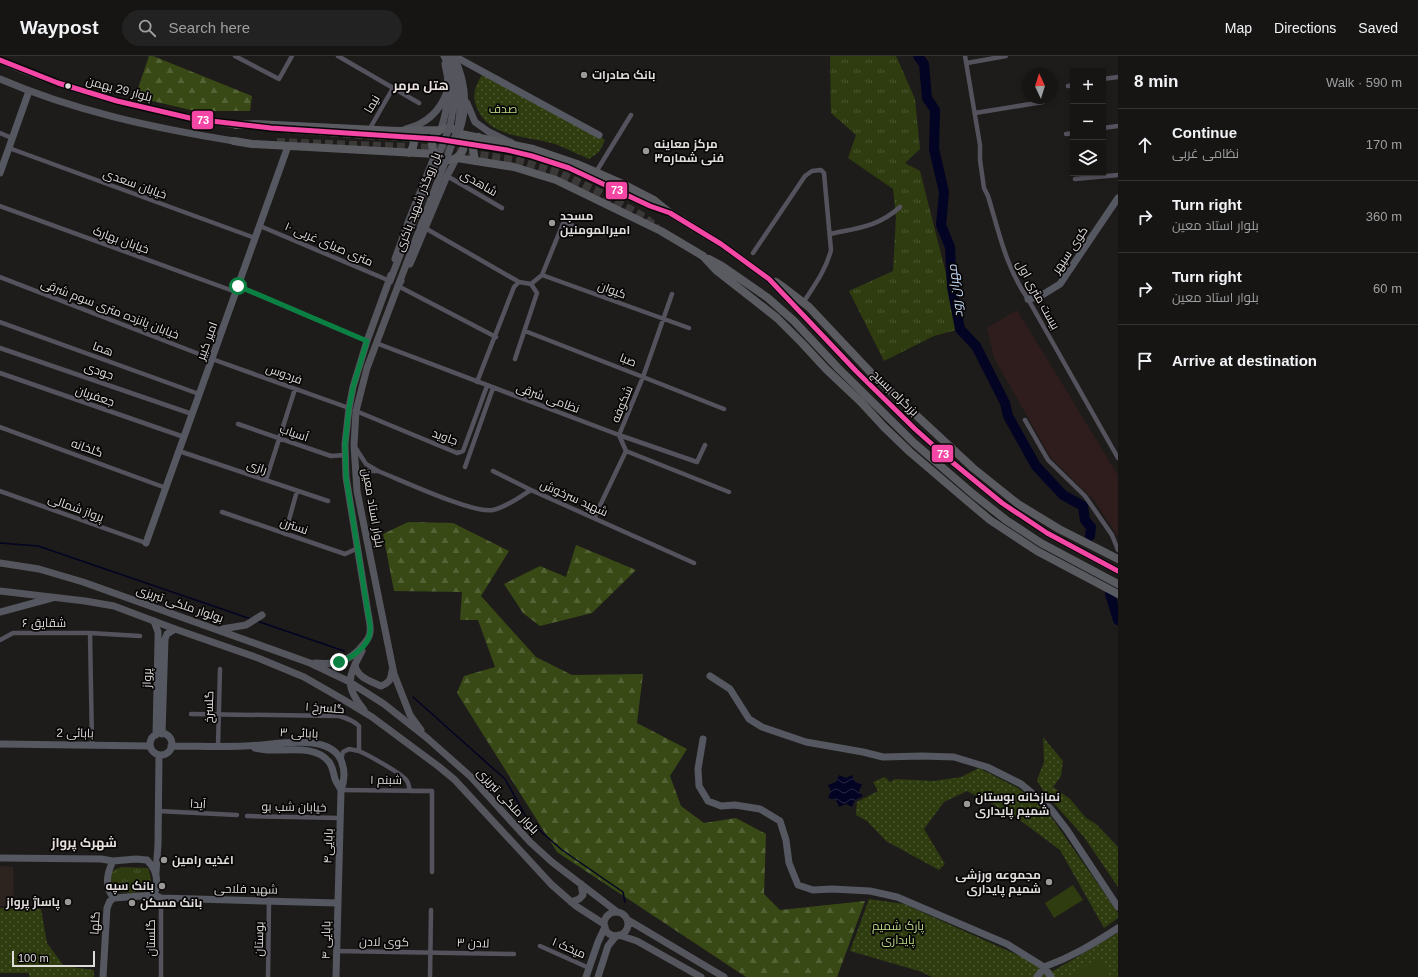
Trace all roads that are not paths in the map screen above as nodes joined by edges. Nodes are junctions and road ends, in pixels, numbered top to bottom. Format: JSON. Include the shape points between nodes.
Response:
{"nodes":[{"id":1,"x":235,"y":56,"type":"edge"},
{"id":2,"x":292,"y":56,"type":"edge"},
{"id":3,"x":338,"y":56,"type":"edge"},
{"id":4,"x":443,"y":56,"type":"edge"},
{"id":5,"x":453,"y":56,"type":"edge"},
{"id":6,"x":965,"y":56,"type":"edge"},
{"id":7,"x":1006,"y":56,"type":"edge"},
{"id":8,"x":0,"y":60,"type":"edge"},
{"id":9,"x":967,"y":63,"type":"junction"},
{"id":10,"x":1118,"y":77,"type":"edge"},
{"id":11,"x":0,"y":79,"type":"edge"},
{"id":12,"x":1106,"y":79,"type":"edge"},
{"id":13,"x":393,"y":88,"type":"junction"},
{"id":14,"x":448,"y":88,"type":"junction"},
{"id":15,"x":29,"y":92,"type":"junction"},
{"id":16,"x":465,"y":96,"type":"junction"},
{"id":17,"x":419,"y":103,"type":"dead end"},
{"id":18,"x":1031,"y":104,"type":"edge"},
{"id":19,"x":975,"y":113,"type":"junction"},
{"id":20,"x":631,"y":115,"type":"dead end"},
{"id":21,"x":236,"y":125,"type":"joint"},
{"id":22,"x":1118,"y":126,"type":"edge"},
{"id":23,"x":1106,"y":128,"type":"edge"},
{"id":24,"x":441,"y":129,"type":"junction"},
{"id":25,"x":369,"y":130,"type":"junction"},
{"id":26,"x":396,"y":131,"type":"junction"},
{"id":27,"x":410,"y":131,"type":"junction"},
{"id":28,"x":0,"y":133,"type":"edge"},
{"id":29,"x":460,"y":133,"type":"junction"},
{"id":30,"x":1070,"y":133,"type":"edge"},
{"id":31,"x":1066,"y":134,"type":"dead end"},
{"id":32,"x":599,"y":135,"type":"dead end"},
{"id":33,"x":479,"y":137,"type":"junction"},
{"id":34,"x":12,"y":138,"type":"junction"},
{"id":35,"x":234,"y":141,"type":"joint"},
{"id":36,"x":288,"y":146,"type":"junction"},
{"id":37,"x":520,"y":146,"type":"junction"},
{"id":38,"x":9,"y":148,"type":"junction"},
{"id":39,"x":408,"y":153,"type":"junction"},
{"id":40,"x":435,"y":155,"type":"junction"},
{"id":41,"x":457,"y":158,"type":"junction"},
{"id":42,"x":2,"y":160,"type":"edge"},
{"id":43,"x":475,"y":161,"type":"junction"},
{"id":44,"x":596,"y":172,"type":"junction"},
{"id":45,"x":0,"y":173,"type":"edge"},
{"id":46,"x":1118,"y":175,"type":"edge"},
{"id":47,"x":447,"y":176,"type":"junction"},
{"id":48,"x":1075,"y":179,"type":"dead end"},
{"id":49,"x":1118,"y":198,"type":"edge"},
{"id":50,"x":0,"y":206,"type":"edge"},
{"id":51,"x":900,"y":207,"type":"dead end"},
{"id":52,"x":502,"y":208,"type":"dead end"},
{"id":53,"x":260,"y":226,"type":"junction"},
{"id":54,"x":425,"y":228,"type":"junction"},
{"id":55,"x":604,"y":234,"type":"dead end"},
{"id":56,"x":830,"y":234,"type":"junction"},
{"id":57,"x":255,"y":238,"type":"junction"},
{"id":58,"x":753,"y":253,"type":"dead end"},
{"id":59,"x":703,"y":256,"type":"junction"},
{"id":60,"x":542,"y":275,"type":"junction"},
{"id":61,"x":0,"y":277,"type":"edge"},
{"id":62,"x":769,"y":279,"type":"junction"},
{"id":63,"x":390,"y":281,"type":"junction"},
{"id":64,"x":519,"y":282,"type":"junction"},
{"id":65,"x":531,"y":284,"type":"junction"},
{"id":66,"x":398,"y":286,"type":"junction"},
{"id":67,"x":237,"y":289,"type":"junction"},
{"id":68,"x":672,"y":294,"type":"dead end"},
{"id":69,"x":1028,"y":299,"type":"junction"},
{"id":70,"x":803,"y":303,"type":"junction"},
{"id":71,"x":663,"y":319,"type":"junction"},
{"id":72,"x":0,"y":322,"type":"edge"},
{"id":73,"x":689,"y":328,"type":"dead end"},
{"id":74,"x":524,"y":331,"type":"junction"},
{"id":75,"x":496,"y":337,"type":"junction"},
{"id":76,"x":367,"y":341,"type":"junction"},
{"id":77,"x":376,"y":343,"type":"junction"},
{"id":78,"x":0,"y":348,"type":"edge"},
{"id":79,"x":212,"y":359,"type":"junction"},
{"id":80,"x":515,"y":359,"type":"dead end"},
{"id":81,"x":0,"y":373,"type":"edge"},
{"id":82,"x":643,"y":376,"type":"junction"},
{"id":83,"x":477,"y":382,"type":"junction"},
{"id":84,"x":487,"y":386,"type":"junction"},
{"id":85,"x":493,"y":388,"type":"junction"},
{"id":86,"x":295,"y":389,"type":"junction"},
{"id":87,"x":200,"y":394,"type":"junction"},
{"id":88,"x":724,"y":409,"type":"dead end"},
{"id":89,"x":352,"y":410,"type":"junction"},
{"id":90,"x":192,"y":414,"type":"junction"},
{"id":91,"x":1025,"y":420,"type":"dead end"},
{"id":92,"x":238,"y":424,"type":"dead end"},
{"id":93,"x":0,"y":427,"type":"edge"},
{"id":94,"x":620,"y":436,"type":"junction"},
{"id":95,"x":184,"y":437,"type":"junction"},
{"id":96,"x":278,"y":438,"type":"junction"},
{"id":97,"x":705,"y":444,"type":"dead end"},
{"id":98,"x":354,"y":445,"type":"junction"},
{"id":99,"x":626,"y":451,"type":"junction"},
{"id":100,"x":179,"y":452,"type":"junction"},
{"id":101,"x":345,"y":454,"type":"junction"},
{"id":102,"x":1118,"y":458,"type":"edge"},
{"id":103,"x":465,"y":467,"type":"dead end"},
{"id":104,"x":378,"y":471,"type":"junction"},
{"id":105,"x":493,"y":471,"type":"dead end"},
{"id":106,"x":266,"y":480,"type":"junction"},
{"id":107,"x":356,"y":483,"type":"junction"},
{"id":108,"x":166,"y":488,"type":"junction"},
{"id":109,"x":531,"y":490,"type":"junction"},
{"id":110,"x":0,"y":491,"type":"edge"},
{"id":111,"x":297,"y":491,"type":"junction"},
{"id":112,"x":729,"y":492,"type":"dead end"},
{"id":113,"x":328,"y":501,"type":"dead end"},
{"id":114,"x":222,"y":512,"type":"dead end"},
{"id":115,"x":594,"y":518,"type":"junction"},
{"id":116,"x":285,"y":534,"type":"junction"},
{"id":117,"x":146,"y":543,"type":"joint"},
{"id":118,"x":358,"y":548,"type":"junction"},
{"id":119,"x":1118,"y":550,"type":"edge"},
{"id":120,"x":1118,"y":559,"type":"edge"},
{"id":121,"x":0,"y":563,"type":"edge"},
{"id":122,"x":694,"y":563,"type":"dead end"},
{"id":123,"x":1118,"y":571,"type":"edge"},
{"id":124,"x":1118,"y":584,"type":"edge"},
{"id":125,"x":0,"y":591,"type":"edge"},
{"id":126,"x":1118,"y":594,"type":"edge"},
{"id":127,"x":52,"y":598,"type":"junction"},
{"id":128,"x":0,"y":612,"type":"edge"},
{"id":129,"x":262,"y":615,"type":"dead end"},
{"id":130,"x":154,"y":621,"type":"junction"},
{"id":131,"x":213,"y":627,"type":"junction"},
{"id":132,"x":174,"y":629,"type":"junction"},
{"id":133,"x":90,"y":633,"type":"junction"},
{"id":134,"x":140,"y":636,"type":"dead end"},
{"id":135,"x":368,"y":638,"type":"junction"},
{"id":136,"x":0,"y":640,"type":"edge"},
{"id":137,"x":310,"y":663,"type":"junction"},
{"id":138,"x":355,"y":664,"type":"junction"},
{"id":139,"x":392,"y":666,"type":"junction"},
{"id":140,"x":220,"y":669,"type":"dead end"},
{"id":141,"x":710,"y":676,"type":"dead end"},
{"id":142,"x":384,"y":704,"type":"joint"},
{"id":143,"x":191,"y":714,"type":"dead end"},
{"id":144,"x":219,"y":714,"type":"junction"},
{"id":145,"x":371,"y":716,"type":"junction"},
{"id":146,"x":159,"y":734,"type":"junction"},
{"id":147,"x":427,"y":738,"type":"junction"},
{"id":148,"x":703,"y":739,"type":"dead end"},
{"id":149,"x":0,"y":744,"type":"edge"},
{"id":150,"x":92,"y":744,"type":"junction"},
{"id":151,"x":150,"y":746,"type":"junction"},
{"id":152,"x":171,"y":746,"type":"junction"},
{"id":153,"x":218,"y":746,"type":"junction"},
{"id":154,"x":247,"y":746,"type":"junction"},
{"id":155,"x":359,"y":751,"type":"junction"},
{"id":156,"x":159,"y":755,"type":"junction"},
{"id":157,"x":341,"y":761,"type":"junction"},
{"id":158,"x":341,"y":790,"type":"junction"},
{"id":159,"x":410,"y":791,"type":"junction"},
{"id":160,"x":158,"y":812,"type":"junction"},
{"id":161,"x":237,"y":815,"type":"dead end"},
{"id":162,"x":247,"y":816,"type":"dead end"},
{"id":163,"x":340,"y":818,"type":"junction"},
{"id":164,"x":158,"y":844,"type":"junction"},
{"id":165,"x":0,"y":858,"type":"edge"},
{"id":166,"x":147,"y":860,"type":"junction"},
{"id":167,"x":113,"y":861,"type":"junction"},
{"id":168,"x":432,"y":872,"type":"dead end"},
{"id":169,"x":156,"y":876,"type":"junction"},
{"id":170,"x":581,"y":884,"type":"junction"},
{"id":171,"x":158,"y":897,"type":"junction"},
{"id":172,"x":114,"y":898,"type":"junction"},
{"id":173,"x":269,"y":901,"type":"junction"},
{"id":174,"x":571,"y":902,"type":"junction"},
{"id":175,"x":337,"y":903,"type":"junction"},
{"id":176,"x":1118,"y":907,"type":"edge"},
{"id":177,"x":431,"y":910,"type":"dead end"},
{"id":178,"x":616,"y":911,"type":"junction"},
{"id":179,"x":628,"y":920,"type":"junction"},
{"id":180,"x":604,"y":926,"type":"junction"},
{"id":181,"x":1118,"y":928,"type":"edge"},
{"id":182,"x":618,"y":936,"type":"junction"},
{"id":183,"x":540,"y":946,"type":"dead end"},
{"id":184,"x":336,"y":951,"type":"junction"},
{"id":185,"x":431,"y":952,"type":"junction"},
{"id":186,"x":514,"y":954,"type":"dead end"},
{"id":187,"x":1044,"y":967,"type":"junction"},
{"id":188,"x":589,"y":968,"type":"junction"},
{"id":189,"x":103,"y":977,"type":"edge"},
{"id":190,"x":161,"y":977,"type":"edge"},
{"id":191,"x":268,"y":977,"type":"edge"},
{"id":192,"x":336,"y":977,"type":"edge"},
{"id":193,"x":430,"y":977,"type":"edge"},
{"id":194,"x":586,"y":977,"type":"edge"},
{"id":195,"x":598,"y":977,"type":"edge"},
{"id":196,"x":701,"y":977,"type":"edge"},
{"id":197,"x":724,"y":977,"type":"edge"},
{"id":198,"x":1037,"y":977,"type":"edge"},
{"id":199,"x":1051,"y":977,"type":"edge"}],
"edges":[{"from":1,"to":2,"type":"street","via":[[279,79]]},
{"from":3,"to":13,"type":"street"},
{"from":4,"to":14,"type":"main road"},
{"from":4,"to":63,"type":"main road","name":"پل روگذر شهید باکری","bridge":true,"via":[[450,71],[453,91],[450,126]]},
{"from":5,"to":16,"type":"main road","via":[[460,69]]},
{"from":5,"to":32,"type":"street"},
{"from":5,"to":66,"type":"main road","name":"پل روگذر شهید باکری","bridge":true,"via":[[460,91],[458,128]]},
{"from":6,"to":9,"type":"street","name":"بیست متری اول"},
{"from":7,"to":9,"type":"street"},
{"from":8,"to":21,"type":"main road","name":"بلوار 29 بهمن","via":[[58,83],[117,101],[186,117]]},
{"from":9,"to":19,"type":"street","name":"بیست متری اول"},
{"from":10,"to":12,"type":"street"},
{"from":11,"to":15,"type":"main road"},
{"from":13,"to":17,"type":"street"},
{"from":13,"to":25,"type":"street","name":"نیما"},
{"from":14,"to":24,"type":"main road","via":[[447,112]]},
{"from":14,"to":26,"type":"main road","via":[[438,110],[414,126]]},
{"from":15,"to":34,"type":"street"},
{"from":15,"to":35,"type":"main road","via":[[95,113]]},
{"from":16,"to":29,"type":"main road","via":[[465,113]]},
{"from":16,"to":37,"type":"main road","via":[[475,122],[489,132]]},
{"from":18,"to":19,"type":"street"},
{"from":19,"to":69,"type":"street","name":"بیست متری اول","via":[[984,188],[1005,254],[1020,289]]},
{"from":20,"to":44,"type":"street"},
{"from":21,"to":25,"type":"highway"},
{"from":22,"to":23,"type":"street"},
{"from":24,"to":27,"type":"highway"},
{"from":24,"to":29,"type":"highway","via":[[451,128]]},
{"from":24,"to":40,"type":"highway","via":[[436,132],[432,141]]},
{"from":25,"to":26,"type":"highway"},
{"from":26,"to":27,"type":"highway"},
{"from":27,"to":39,"type":"highway","via":[[414,142]]},
{"from":28,"to":34,"type":"street"},
{"from":29,"to":33,"type":"highway","name":"بزرگراه بسیج"},
{"from":29,"to":41,"type":"highway","via":[[464,149]]},
{"from":30,"to":31,"type":"street"},
{"from":33,"to":37,"type":"highway","name":"بزرگراه بسیج"},
{"from":33,"to":43,"type":"highway","via":[[473,148]]},
{"from":34,"to":38,"type":"street"},
{"from":35,"to":36,"type":"highway"},
{"from":36,"to":39,"type":"highway"},
{"from":36,"to":53,"type":"street","name":"امیر کبیر"},
{"from":37,"to":44,"type":"highway","name":"بزرگراه بسیج"},
{"from":38,"to":42,"type":"street"},
{"from":38,"to":57,"type":"street","name":"خیابان سعدی"},
{"from":39,"to":40,"type":"highway"},
{"from":40,"to":41,"type":"highway","via":[[451,161]]},
{"from":40,"to":63,"type":"main road","via":[[409,220]]},
{"from":41,"to":43,"type":"highway"},
{"from":41,"to":47,"type":"main road"},
{"from":42,"to":45,"type":"street"},
{"from":43,"to":59,"type":"highway","via":[[514,167],[556,180],[661,231]]},
{"from":44,"to":62,"type":"highway","name":"بزرگراه بسیج","via":[[654,200]]},
{"from":46,"to":48,"type":"street"},
{"from":47,"to":52,"type":"street","name":"شاهدی"},
{"from":47,"to":54,"type":"main road"},
{"from":49,"to":69,"type":"street","name":"کوی سپهر","via":[[1060,284],[1039,297]]},
{"from":50,"to":67,"type":"street","name":"خیابان بهارک"},
{"from":51,"to":56,"type":"street","via":[[872,225]]},
{"from":53,"to":57,"type":"street","name":"امیر کبیر"},
{"from":53,"to":63,"type":"street","name":"۱۰ متری صبای غربی"},
{"from":54,"to":64,"type":"street"},
{"from":54,"to":66,"type":"main road"},
{"from":55,"to":60,"type":"street","via":[[582,231],[564,222]]},
{"from":56,"to":58,"type":"street","via":[[824,173],[821,170],[812,171],[805,176]]},
{"from":56,"to":70,"type":"street","via":[[829,260]]},
{"from":57,"to":67,"type":"street","name":"امیر کبیر"},
{"from":59,"to":124,"type":"highway","name":"بزرگراه بسیج","via":[[768,298],[789,316],[913,442],[973,494],[1041,543]]},
{"from":59,"to":126,"type":"highway","via":[[716,270],[777,318],[910,452],[990,520],[1037,551]]},
{"from":60,"to":65,"type":"street"},
{"from":60,"to":71,"type":"street","name":"کیوان"},
{"from":61,"to":79,"type":"street","name":"خیابان پانزده متری سوم شرقی"},
{"from":62,"to":70,"type":"highway","via":[[784,287]]},
{"from":62,"to":123,"type":"highway","name":"بزرگراه بسیج","via":[[856,371],[952,462],[1002,503],[1047,533]]},
{"from":63,"to":76,"type":"main road","name":"بلوار استاد معین"},
{"from":64,"to":65,"type":"street"},
{"from":64,"to":75,"type":"street","via":[[514,287]]},
{"from":65,"to":74,"type":"street","via":[[537,293]]},
{"from":66,"to":75,"type":"street"},
{"from":66,"to":77,"type":"main road","name":"بلوار استاد معین"},
{"from":67,"to":76,"type":"street","name":"خیابان بهارک"},
{"from":67,"to":79,"type":"street","name":"امیر کبیر"},
{"from":68,"to":71,"type":"street","name":"شکوفه"},
{"from":69,"to":102,"type":"street","name":"بیست متری اول"},
{"from":70,"to":120,"type":"highway","via":[[875,376],[973,468],[1018,504],[1059,529]]},
{"from":71,"to":73,"type":"street","name":"کیوان"},
{"from":71,"to":82,"type":"street","name":"شکوفه"},
{"from":72,"to":87,"type":"street","name":"هما"},
{"from":74,"to":80,"type":"street"},
{"from":74,"to":82,"type":"street","name":"صبا"},
{"from":75,"to":83,"type":"street"},
{"from":76,"to":89,"type":"main road","name":"بلوار استاد معین","via":[[353,387]]},
{"from":77,"to":83,"type":"street","name":"نظامی شرقی"},
{"from":77,"to":89,"type":"main road","name":"بلوار استاد معین"},
{"from":78,"to":90,"type":"street","name":"جودی"},
{"from":79,"to":86,"type":"street","name":"فردوس"},
{"from":79,"to":87,"type":"street","name":"امیر کبیر"},
{"from":81,"to":95,"type":"street","name":"جعفریان"},
{"from":82,"to":88,"type":"street","name":"صبا"},
{"from":82,"to":94,"type":"street","name":"شکوفه"},
{"from":83,"to":84,"type":"street","name":"نظامی شرقی"},
{"from":84,"to":85,"type":"street","name":"نظامی شرقی"},
{"from":84,"to":89,"type":"street","name":"جاوید","via":[[463,451],[457,453]]},
{"from":85,"to":94,"type":"street","name":"نظامی شرقی"},
{"from":85,"to":103,"type":"street"},
{"from":86,"to":89,"type":"street","name":"فردوس"},
{"from":86,"to":96,"type":"street"},
{"from":87,"to":90,"type":"street","name":"امیر کبیر"},
{"from":89,"to":98,"type":"main road","name":"بلوار استاد معین"},
{"from":89,"to":101,"type":"main road","name":"بلوار استاد معین"},
{"from":90,"to":95,"type":"street","name":"امیر کبیر"},
{"from":91,"to":119,"type":"street","via":[[1048,460],[1085,496],[1112,535]]},
{"from":92,"to":96,"type":"street","name":"آسیاب"},
{"from":93,"to":108,"type":"street","name":"گلخانه"},
{"from":94,"to":97,"type":"street","name":"نظامی شرقی","via":[[697,462]]},
{"from":94,"to":99,"type":"street","name":"شکوفه"},
{"from":95,"to":100,"type":"street","name":"امیر کبیر"},
{"from":96,"to":101,"type":"street","name":"آسیاب","via":[[331,456]]},
{"from":96,"to":106,"type":"street"},
{"from":98,"to":104,"type":"street","name":"شهید سرخوش","via":[[366,464]]},
{"from":98,"to":107,"type":"main road","name":"بلوار استاد معین"},
{"from":99,"to":112,"type":"street"},
{"from":99,"to":115,"type":"street"},
{"from":100,"to":106,"type":"street","name":"رازی"},
{"from":100,"to":108,"type":"street","name":"امیر کبیر"},
{"from":101,"to":118,"type":"main road","name":"بلوار استاد معین","via":[[346,477]]},
{"from":104,"to":107,"type":"street","via":[[368,471],[360,475]]},
{"from":104,"to":109,"type":"street","name":"شهید سرخوش","via":[[475,508],[492,510],[504,507]]},
{"from":105,"to":109,"type":"street"},
{"from":106,"to":111,"type":"street","name":"رازی"},
{"from":107,"to":139,"type":"main road","name":"بلوار استاد معین"},
{"from":108,"to":117,"type":"street","name":"امیر کبیر"},
{"from":109,"to":115,"type":"street","name":"شهید سرخوش"},
{"from":110,"to":117,"type":"street","name":"پرواز شمالی"},
{"from":111,"to":113,"type":"street","name":"رازی"},
{"from":111,"to":116,"type":"street"},
{"from":114,"to":116,"type":"street","name":"نسترن"},
{"from":115,"to":122,"type":"street","name":"شهید سرخوش"},
{"from":116,"to":118,"type":"street","name":"نسترن","via":[[345,554]]},
{"from":118,"to":135,"type":"main road","name":"بلوار استاد معین","via":[[368,613]]},
{"from":121,"to":131,"type":"main road","name":"بولوار ملکی تبریزی","via":[[39,569],[84,582]]},
{"from":125,"to":127,"type":"main road","name":"بولوار ملکی تبریزی"},
{"from":127,"to":128,"type":"street"},
{"from":127,"to":130,"type":"main road","name":"بولوار ملکی تبریزی","via":[[114,606]]},
{"from":129,"to":131,"type":"main road","via":[[238,628]]},
{"from":130,"to":132,"type":"main road","name":"بولوار ملکی تبریزی"},
{"from":130,"to":146,"type":"street","name":"پرواز","via":[[158,632]]},
{"from":131,"to":137,"type":"main road","name":"بولوار ملکی تبریزی"},
{"from":132,"to":145,"type":"main road","name":"بولوار ملکی تبریزی","via":[[304,677]]},
{"from":132,"to":146,"type":"street","name":"پرواز","via":[[165,639]]},
{"from":133,"to":134,"type":"street","name":"شقایق ۶"},
{"from":133,"to":136,"type":"street","name":"شقایق ۶","via":[[13,633]]},
{"from":133,"to":150,"type":"street"},
{"from":135,"to":137,"type":"main road","via":[[357,652],[347,659],[327,664]]},
{"from":135,"to":138,"type":"main road"},
{"from":137,"to":142,"type":"main road","name":"بولوار ملکی تبریزی"},
{"from":138,"to":139,"type":"main road","via":[[359,675],[381,686],[392,678]]},
{"from":138,"to":145,"type":"main road","via":[[350,688]]},
{"from":139,"to":147,"type":"main road","name":"بلوار استاد معین","via":[[410,715]]},
{"from":140,"to":144,"type":"street","name":"گلسرخ"},
{"from":141,"to":176,"type":"street","via":[[730,689],[748,719],[762,727],[806,742],[883,757],[954,757],[987,767],[1021,784],[1050,808]]},
{"from":142,"to":147,"type":"main road","name":"بلوار ملکى تبریزى"},
{"from":143,"to":144,"type":"street"},
{"from":144,"to":153,"type":"street","name":"گلسرخ"},
{"from":144,"to":155,"type":"street","name":"گلسرخ ۱","via":[[339,716],[359,726]]},
{"from":145,"to":174,"type":"main road","name":"بلوار ملکى تبریزى","via":[[455,780],[552,885]]},
{"from":146,"to":151,"type":"street","via":[[151,740]]},
{"from":146,"to":152,"type":"street","via":[[170,739]]},
{"from":147,"to":170,"type":"main road","name":"بلوار ملکى تبریزى","via":[[471,777],[530,842]]},
{"from":148,"to":187,"type":"street","via":[[698,769],[699,786],[708,801],[721,806],[735,805],[760,809],[780,821],[789,863],[798,885],[813,890],[870,891],[897,897],[1007,944]]},
{"from":149,"to":150,"type":"street","name":"بابائی 2"},
{"from":150,"to":151,"type":"street","name":"بابائی 2"},
{"from":151,"to":156,"type":"street","via":[[153,752]]},
{"from":152,"to":153,"type":"street","name":"بابائی ۳"},
{"from":152,"to":156,"type":"street","via":[[166,754]]},
{"from":153,"to":154,"type":"street","name":"بابائی ۳"},
{"from":154,"to":157,"type":"street","name":"بابائی ۳","via":[[286,743],[322,745],[332,749]]},
{"from":154,"to":158,"type":"street","name":"بابائی ۳","via":[[269,750],[315,752],[329,762]]},
{"from":155,"to":157,"type":"street","via":[[349,749],[343,752]]},
{"from":155,"to":159,"type":"street","via":[[400,775],[407,781]]},
{"from":156,"to":160,"type":"street"},
{"from":157,"to":158,"type":"street","via":[[344,767],[344,782]]},
{"from":158,"to":159,"type":"street","name":"شبنم ۱"},
{"from":158,"to":163,"type":"street","name":"بابایی۴"},
{"from":159,"to":168,"type":"street","name":"شبنم ۱","via":[[432,791]]},
{"from":160,"to":161,"type":"street","name":"آیدا"},
{"from":160,"to":164,"type":"street"},
{"from":162,"to":163,"type":"street","name":"خیابان شب بو"},
{"from":163,"to":175,"type":"street","name":"بابایی۴"},
{"from":164,"to":166,"type":"street","via":[[154,854]]},
{"from":164,"to":169,"type":"street"},
{"from":165,"to":167,"type":"street"},
{"from":166,"to":167,"type":"street"},
{"from":166,"to":169,"type":"street","via":[[156,871]]},
{"from":167,"to":172,"type":"street","via":[[107,876],[110,894]]},
{"from":169,"to":171,"type":"street"},
{"from":170,"to":174,"type":"main road","via":[[583,895],[579,900]]},
{"from":170,"to":178,"type":"main road","name":"بلوار ملکى تبریزى"},
{"from":171,"to":172,"type":"street","name":"شهید فلاحی"},
{"from":171,"to":173,"type":"street","name":"شهید فلاحی"},
{"from":171,"to":190,"type":"street","name":"گلستان"},
{"from":172,"to":189,"type":"street","name":"گلها","via":[[107,908]]},
{"from":173,"to":175,"type":"street","name":"شهید فلاحی"},
{"from":173,"to":191,"type":"street","name":"بوستان"},
{"from":174,"to":180,"type":"main road","name":"بلوار ملکى تبریزى"},
{"from":175,"to":184,"type":"street","name":"بابایی ۴"},
{"from":177,"to":185,"type":"street"},
{"from":178,"to":179,"type":"main road","via":[[624,914]]},
{"from":178,"to":180,"type":"main road","via":[[606,916]]},
{"from":179,"to":182,"type":"main road","via":[[628,928]]},
{"from":179,"to":197,"type":"main road"},
{"from":180,"to":182,"type":"main road","via":[[609,933]]},
{"from":180,"to":188,"type":"street"},
{"from":181,"to":187,"type":"street","via":[[1083,950]]},
{"from":182,"to":195,"type":"street","via":[[608,946]]},
{"from":182,"to":196,"type":"main road","via":[[637,941]]},
{"from":183,"to":188,"type":"street","name":"میخک ۱"},
{"from":184,"to":185,"type":"street","name":"کوی لادن"},
{"from":184,"to":192,"type":"street","name":"بابایی ۴"},
{"from":185,"to":186,"type":"street","name":"لادن ۳"},
{"from":185,"to":193,"type":"street"},
{"from":187,"to":198,"type":"street"},
{"from":187,"to":199,"type":"street"},
{"from":188,"to":194,"type":"street"}]}
